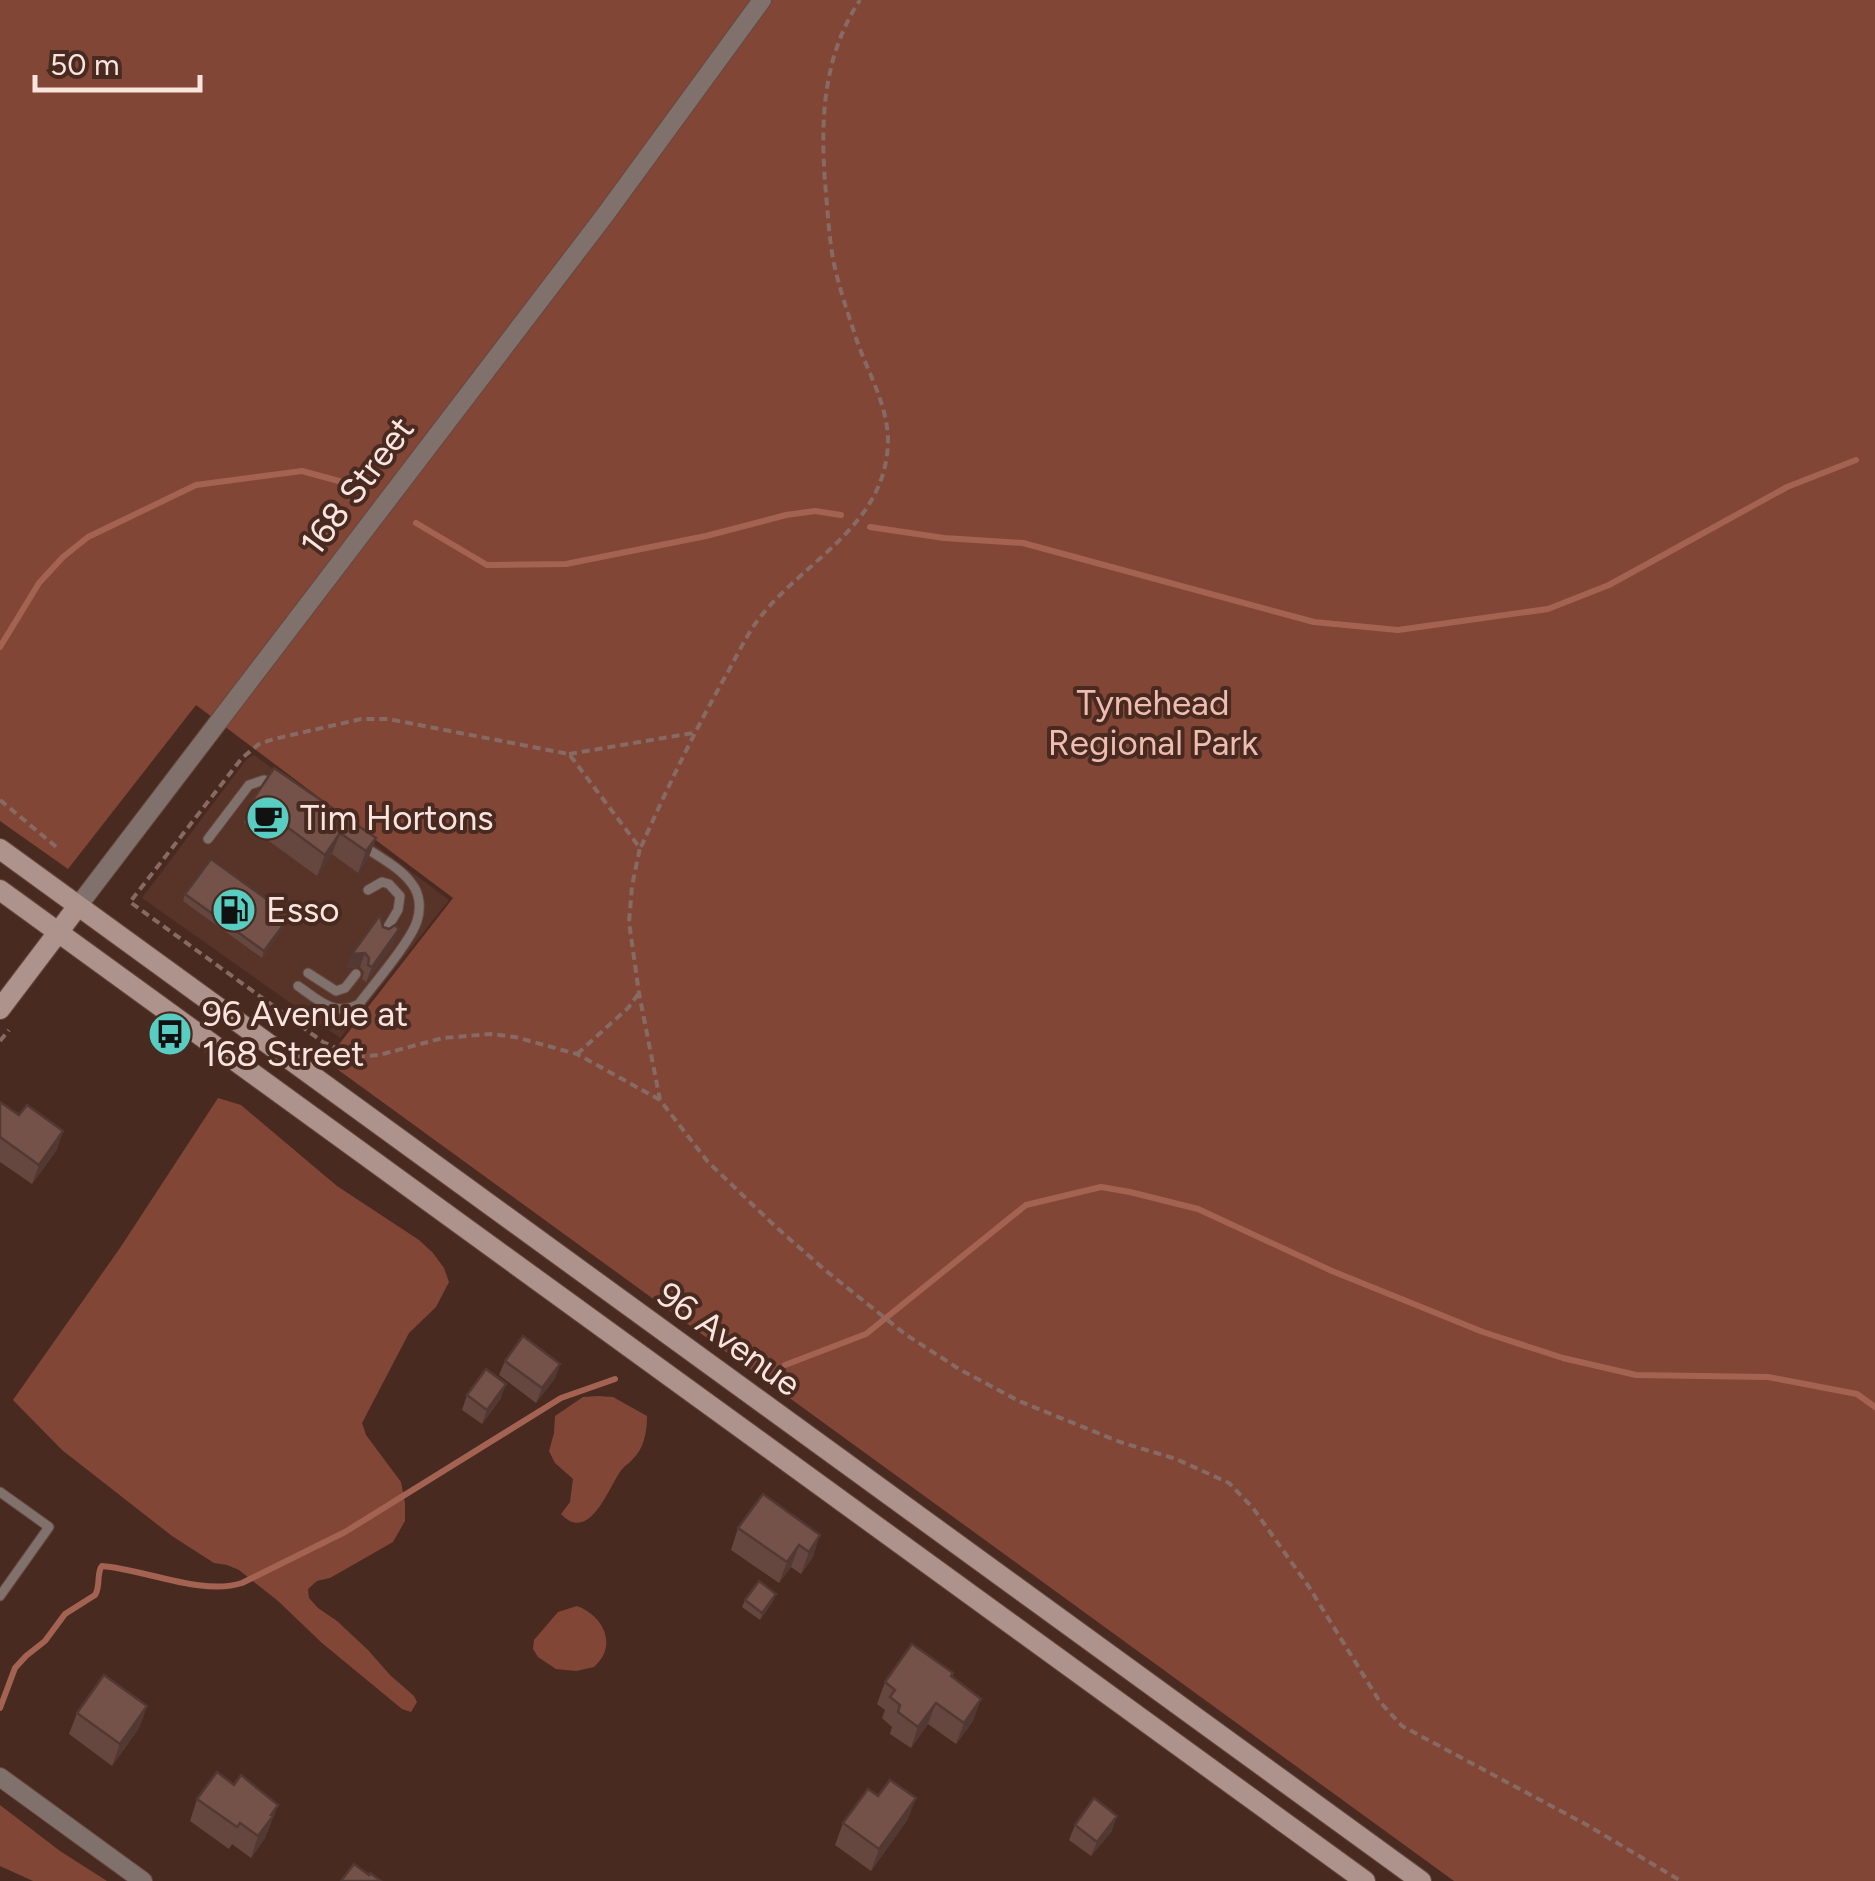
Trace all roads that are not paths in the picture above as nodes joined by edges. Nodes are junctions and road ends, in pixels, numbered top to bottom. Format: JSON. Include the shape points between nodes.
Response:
{"nodes":[{"id":1,"x":762,"y":0,"type":"edge"},
{"id":2,"x":286,"y":791,"type":"edge"},
{"id":3,"x":208,"y":839,"type":"dead end"},
{"id":4,"x":360,"y":843,"type":"edge"},
{"id":5,"x":0,"y":848,"type":"edge"},
{"id":6,"x":0,"y":890,"type":"edge"},
{"id":7,"x":368,"y":890,"type":"dead end"},
{"id":8,"x":78,"y":906,"type":"junction"},
{"id":9,"x":59,"y":932,"type":"junction"},
{"id":10,"x":383,"y":935,"type":"edge"},
{"id":11,"x":308,"y":973,"type":"dead end"},
{"id":12,"x":356,"y":974,"type":"dead end"},
{"id":13,"x":298,"y":986,"type":"dead end"},
{"id":14,"x":0,"y":1009,"type":"edge"},
{"id":15,"x":0,"y":1492,"type":"edge"},
{"id":16,"x":0,"y":1596,"type":"edge"},
{"id":17,"x":0,"y":1778,"type":"edge"},
{"id":18,"x":143,"y":1881,"type":"edge"},
{"id":19,"x":1365,"y":1881,"type":"edge"},
{"id":20,"x":1421,"y":1881,"type":"edge"}],
"edges":[{"from":1,"to":8,"type":"street","name":"168 Street"},
{"from":2,"to":3,"type":"lane","via":[[271,780],[249,785]]},
{"from":4,"to":13,"type":"lane","via":[[413,884],[420,908],[415,927],[352,1008],[326,1006]]},
{"from":5,"to":8,"type":"main road","name":"96 Avenue"},
{"from":6,"to":9,"type":"main road","name":"96 Avenue"},
{"from":7,"to":10,"type":"lane","via":[[382,882],[400,896]]},
{"from":8,"to":9,"type":"main road","name":"168 Street"},
{"from":8,"to":20,"type":"main road","name":"96 Avenue"},
{"from":9,"to":14,"type":"main road","name":"168 Street"},
{"from":9,"to":19,"type":"main road","name":"96 Avenue"},
{"from":11,"to":12,"type":"lane","via":[[336,992]]},
{"from":15,"to":16,"type":"lane","via":[[48,1526]]},
{"from":17,"to":18,"type":"street"}]}
